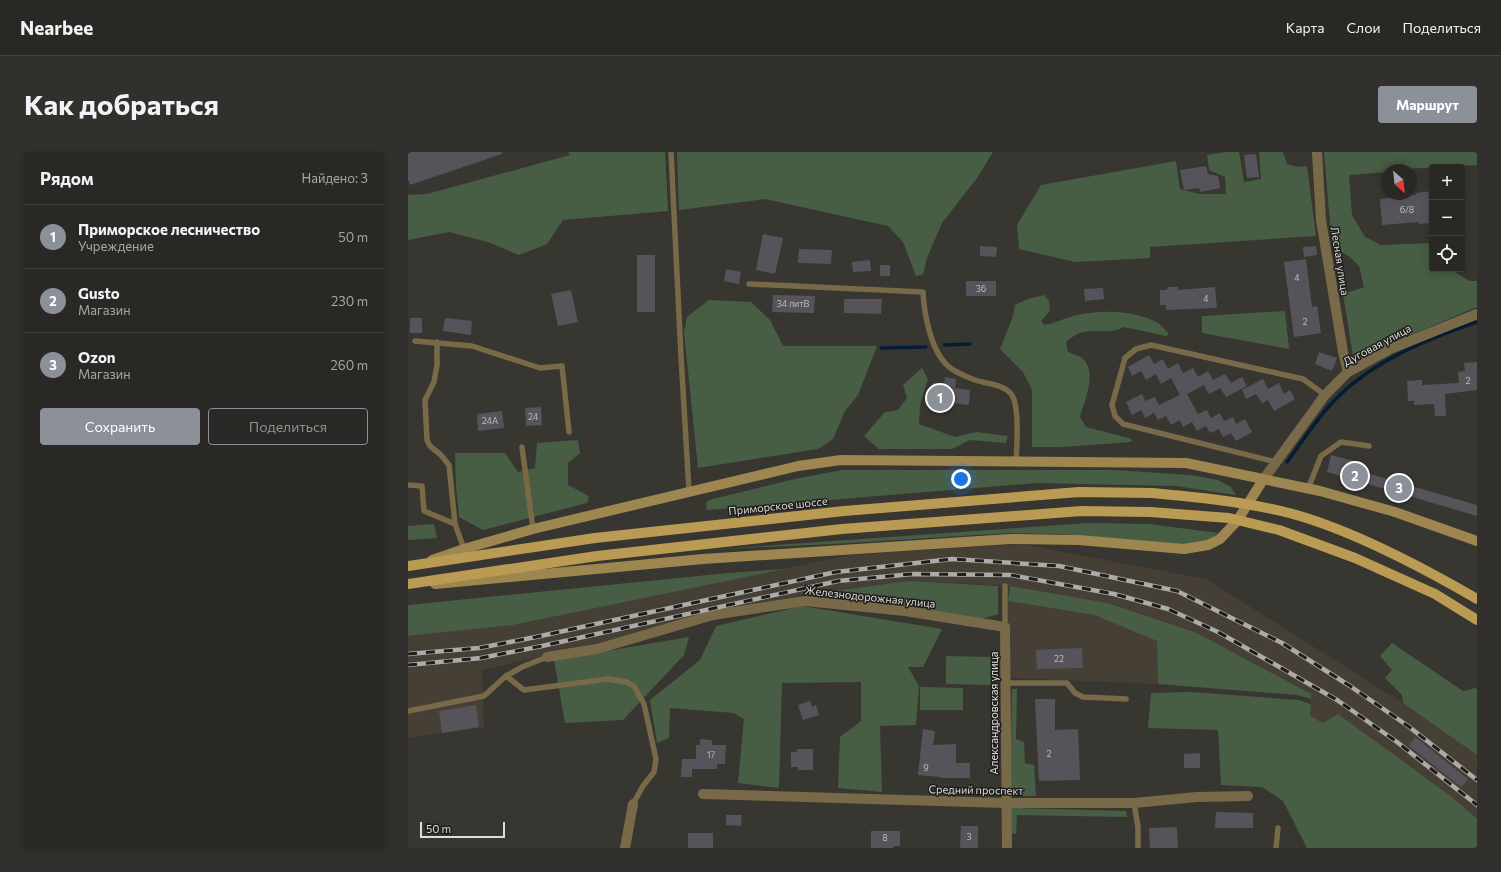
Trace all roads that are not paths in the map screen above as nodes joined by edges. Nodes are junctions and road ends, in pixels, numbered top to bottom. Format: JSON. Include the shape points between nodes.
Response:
{"nodes":[{"id":1,"x":671,"y":152,"type":"edge"},
{"id":2,"x":1317,"y":152,"type":"edge"},
{"id":3,"x":749,"y":284,"type":"dead end"},
{"id":4,"x":1477,"y":314,"type":"edge"},
{"id":5,"x":415,"y":341,"type":"dead end"},
{"id":6,"x":437,"y":342,"type":"junction"},
{"id":7,"x":1348,"y":372,"type":"junction"},
{"id":8,"x":1325,"y":396,"type":"junction"},
{"id":9,"x":569,"y":432,"type":"dead end"},
{"id":10,"x":1370,"y":446,"type":"dead end"},
{"id":11,"x":522,"y":447,"type":"dead end"},
{"id":12,"x":1016,"y":461,"type":"junction"},
{"id":13,"x":1276,"y":462,"type":"junction"},
{"id":14,"x":1263,"y":480,"type":"junction"},
{"id":15,"x":408,"y":485,"type":"edge"},
{"id":16,"x":1308,"y":489,"type":"junction"},
{"id":17,"x":689,"y":491,"type":"junction"},
{"id":18,"x":455,"y":524,"type":"junction"},
{"id":19,"x":532,"y":528,"type":"junction"},
{"id":20,"x":1477,"y":541,"type":"edge"},
{"id":21,"x":464,"y":549,"type":"junction"},
{"id":22,"x":423,"y":564,"type":"junction"},
{"id":23,"x":408,"y":566,"type":"edge"},
{"id":24,"x":408,"y":584,"type":"edge"},
{"id":25,"x":1005,"y":586,"type":"dead end"},
{"id":26,"x":408,"y":587,"type":"edge"},
{"id":27,"x":1477,"y":599,"type":"edge"},
{"id":28,"x":1477,"y":620,"type":"edge"},
{"id":29,"x":1005,"y":627,"type":"junction"},
{"id":30,"x":547,"y":657,"type":"joint"},
{"id":31,"x":506,"y":676,"type":"junction"},
{"id":32,"x":1005,"y":683,"type":"junction"},
{"id":33,"x":1126,"y":699,"type":"dead end"},
{"id":34,"x":408,"y":711,"type":"edge"},
{"id":35,"x":703,"y":794,"type":"dead end"},
{"id":36,"x":1248,"y":796,"type":"dead end"},
{"id":37,"x":1006,"y":803,"type":"junction"},
{"id":38,"x":1134,"y":803,"type":"junction"},
{"id":39,"x":634,"y":804,"type":"joint"},
{"id":40,"x":1278,"y":828,"type":"dead end"},
{"id":41,"x":625,"y":848,"type":"edge"},
{"id":42,"x":1007,"y":848,"type":"edge"},
{"id":43,"x":1138,"y":848,"type":"edge"},
{"id":44,"x":1276,"y":848,"type":"edge"}],
"edges":[{"from":1,"to":17,"type":"lane"},
{"from":2,"to":7,"type":"street","name":"Лесная улица","via":[[1321,220]]},
{"from":3,"to":12,"type":"lane","via":[[923,292],[924,313],[938,354],[948,367],[975,380],[1005,389],[1013,397],[1018,431]]},
{"from":4,"to":7,"type":"street","name":"Дуговая улица","via":[[1390,349]]},
{"from":5,"to":6,"type":"lane"},
{"from":6,"to":9,"type":"lane","via":[[472,346],[540,368],[562,366]]},
{"from":6,"to":18,"type":"lane","via":[[434,382],[425,400],[427,440],[449,466]]},
{"from":7,"to":8,"type":"street","name":"Дуговая улица"},
{"from":8,"to":13,"type":"street","name":"Дуговая улица"},
{"from":8,"to":13,"type":"lane","via":[[1303,379],[1151,345],[1136,349],[1125,358],[1112,405],[1115,416],[1123,424]]},
{"from":10,"to":16,"type":"lane","via":[[1341,442],[1321,456]]},
{"from":11,"to":19,"type":"lane"},
{"from":12,"to":14,"type":"street","via":[[1186,463]]},
{"from":12,"to":17,"type":"street","via":[[841,460],[798,466]]},
{"from":13,"to":14,"type":"street","name":"Дуговая улица"},
{"from":14,"to":16,"type":"street"},
{"from":14,"to":26,"type":"street","via":[[1237,521],[1220,539],[1208,545],[1184,549],[1079,540],[1010,539],[703,559]]},
{"from":15,"to":18,"type":"lane","via":[[422,486],[424,511]]},
{"from":16,"to":20,"type":"street","via":[[1395,512]]},
{"from":17,"to":19,"type":"street"},
{"from":18,"to":21,"type":"lane"},
{"from":19,"to":21,"type":"street"},
{"from":21,"to":22,"type":"street"},
{"from":22,"to":23,"type":"main road","name":"Приморское шоссе"},
{"from":22,"to":27,"type":"main road","name":"Приморское шоссе","bridge":true,"via":[[595,538],[844,511],[1079,492],[1152,493],[1229,501],[1282,511],[1373,545]]},
{"from":24,"to":28,"type":"main road","bridge":true,"via":[[597,556],[842,529],[1082,511],[1150,512],[1229,518],[1280,530],[1355,558],[1435,594]]},
{"from":25,"to":29,"type":"lane"},
{"from":29,"to":30,"type":"street","name":"Железнодорожная улица","via":[[905,611],[805,601],[713,615],[596,649]]},
{"from":29,"to":32,"type":"street","name":"Александровская улица"},
{"from":30,"to":31,"type":"lane"},
{"from":31,"to":34,"type":"lane","via":[[484,696]]},
{"from":31,"to":39,"type":"lane","via":[[524,690],[608,680],[626,682],[634,686],[644,704],[656,759],[654,772]]},
{"from":32,"to":33,"type":"lane","via":[[1067,683],[1075,693],[1083,697]]},
{"from":32,"to":37,"type":"street","name":"Александровская улица"},
{"from":35,"to":37,"type":"street","name":"Средний проспект"},
{"from":36,"to":38,"type":"street","name":"Средний проспект","via":[[1197,797]]},
{"from":37,"to":38,"type":"street","name":"Средний проспект"},
{"from":37,"to":42,"type":"street","name":"Александровская улица"},
{"from":38,"to":43,"type":"lane"},
{"from":39,"to":41,"type":"street"},
{"from":40,"to":44,"type":"lane"}]}
